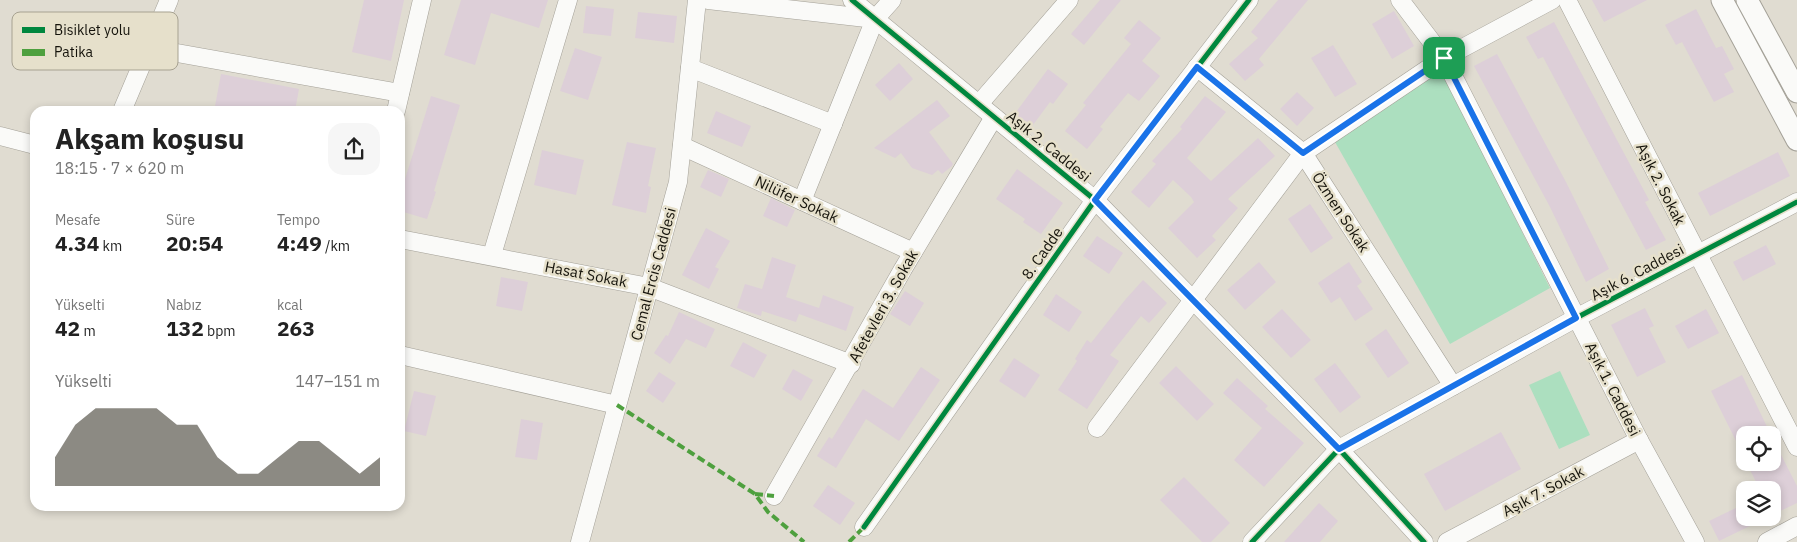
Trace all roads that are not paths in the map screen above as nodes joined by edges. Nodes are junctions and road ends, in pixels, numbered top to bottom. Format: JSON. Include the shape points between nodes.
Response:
{"nodes":[{"id":1,"x":169,"y":0,"type":"edge"},
{"id":2,"x":422,"y":0,"type":"edge"},
{"id":3,"x":568,"y":0,"type":"edge"},
{"id":4,"x":709,"y":0,"type":"edge"},
{"id":5,"x":852,"y":0,"type":"edge"},
{"id":6,"x":892,"y":0,"type":"edge"},
{"id":7,"x":1069,"y":0,"type":"edge"},
{"id":8,"x":1249,"y":0,"type":"edge"},
{"id":9,"x":1400,"y":0,"type":"edge"},
{"id":10,"x":1552,"y":0,"type":"edge"},
{"id":11,"x":1566,"y":0,"type":"edge"},
{"id":12,"x":1722,"y":0,"type":"edge"},
{"id":13,"x":1747,"y":0,"type":"edge"},
{"id":14,"x":164,"y":12,"type":"edge"},
{"id":15,"x":875,"y":19,"type":"junction"},
{"id":16,"x":178,"y":53,"type":"edge"},
{"id":17,"x":1444,"y":58,"type":"junction"},
{"id":18,"x":1197,"y":67,"type":"junction"},
{"id":19,"x":690,"y":68,"type":"junction"},
{"id":20,"x":140,"y":70,"type":"edge"},
{"id":21,"x":1797,"y":92,"type":"edge"},
{"id":22,"x":400,"y":94,"type":"junction"},
{"id":23,"x":978,"y":104,"type":"junction"},
{"id":24,"x":124,"y":106,"type":"edge"},
{"id":25,"x":397,"y":106,"type":"edge"},
{"id":26,"x":994,"y":117,"type":"junction"},
{"id":27,"x":833,"y":124,"type":"junction"},
{"id":28,"x":0,"y":136,"type":"edge"},
{"id":29,"x":1797,"y":140,"type":"edge"},
{"id":30,"x":30,"y":144,"type":"edge"},
{"id":31,"x":682,"y":146,"type":"junction"},
{"id":32,"x":1303,"y":153,"type":"junction"},
{"id":33,"x":1095,"y":200,"type":"junction"},
{"id":34,"x":802,"y":201,"type":"junction"},
{"id":35,"x":1797,"y":202,"type":"edge"},
{"id":36,"x":405,"y":240,"type":"edge"},
{"id":37,"x":913,"y":252,"type":"junction"},
{"id":38,"x":1698,"y":254,"type":"junction"},
{"id":39,"x":492,"y":255,"type":"junction"},
{"id":40,"x":649,"y":287,"type":"junction"},
{"id":41,"x":1193,"y":300,"type":"junction"},
{"id":42,"x":1576,"y":318,"type":"junction"},
{"id":43,"x":405,"y":355,"type":"edge"},
{"id":44,"x":851,"y":364,"type":"junction"},
{"id":45,"x":1453,"y":386,"type":"junction"},
{"id":46,"x":617,"y":405,"type":"junction"},
{"id":47,"x":1097,"y":428,"type":"dead end"},
{"id":48,"x":1639,"y":440,"type":"junction"},
{"id":49,"x":1797,"y":447,"type":"edge"},
{"id":50,"x":1339,"y":449,"type":"junction"},
{"id":51,"x":774,"y":496,"type":"dead end"},
{"id":52,"x":1797,"y":526,"type":"edge"},
{"id":53,"x":864,"y":527,"type":"dead end"},
{"id":54,"x":580,"y":542,"type":"edge"},
{"id":55,"x":1252,"y":542,"type":"edge"},
{"id":56,"x":1424,"y":542,"type":"edge"},
{"id":57,"x":1447,"y":542,"type":"edge"},
{"id":58,"x":1694,"y":542,"type":"edge"},
{"id":59,"x":1766,"y":542,"type":"edge"}],
"edges":[{"from":1,"to":14,"type":"street"},
{"from":2,"to":22,"type":"street"},
{"from":3,"to":39,"type":"street"},
{"from":4,"to":15,"type":"street"},
{"from":4,"to":19,"type":"street","name":"Cemal Ercis Caddesi"},
{"from":5,"to":15,"type":"street","name":"Aşık 2. Caddesi"},
{"from":6,"to":15,"type":"street"},
{"from":7,"to":23,"type":"street"},
{"from":8,"to":18,"type":"street","name":"8. Cadde"},
{"from":9,"to":17,"type":"street","name":"Aşık 1. Caddesi"},
{"from":10,"to":17,"type":"street"},
{"from":11,"to":38,"type":"street","name":"Aşık 2. Sokak"},
{"from":12,"to":29,"type":"street"},
{"from":13,"to":21,"type":"street"},
{"from":15,"to":23,"type":"street","name":"Aşık 2. Caddesi"},
{"from":15,"to":27,"type":"street"},
{"from":16,"to":22,"type":"street"},
{"from":17,"to":32,"type":"street"},
{"from":17,"to":42,"type":"street","name":"Aşık 1. Caddesi"},
{"from":18,"to":32,"type":"street","name":"Özmen Sokak"},
{"from":18,"to":33,"type":"street","name":"8. Cadde"},
{"from":19,"to":27,"type":"street"},
{"from":19,"to":31,"type":"street","name":"Cemal Ercis Caddesi"},
{"from":20,"to":24,"type":"street"},
{"from":22,"to":25,"type":"street"},
{"from":23,"to":26,"type":"street","name":"Aşık 2. Caddesi"},
{"from":26,"to":33,"type":"street","name":"Aşık 2. Caddesi"},
{"from":26,"to":37,"type":"street","name":"Afetevleri 3. Sokak"},
{"from":27,"to":34,"type":"street"},
{"from":28,"to":30,"type":"street"},
{"from":31,"to":34,"type":"street","name":"Nilüfer Sokak"},
{"from":31,"to":40,"type":"street","name":"Cemal Ercis Caddesi","via":[[678,182]]},
{"from":32,"to":41,"type":"street"},
{"from":32,"to":45,"type":"street","name":"Özmen Sokak"},
{"from":33,"to":41,"type":"street","name":"Aşık 2. Caddesi"},
{"from":33,"to":53,"type":"street","name":"8. Cadde"},
{"from":34,"to":37,"type":"street","name":"Nilüfer Sokak"},
{"from":35,"to":38,"type":"street","name":"Aşık 6. Caddesi"},
{"from":36,"to":39,"type":"street","name":"Hasat Sokak"},
{"from":37,"to":44,"type":"street","name":"Afetevleri 3. Sokak"},
{"from":38,"to":42,"type":"street","name":"Aşık 6. Caddesi"},
{"from":38,"to":49,"type":"street","name":"Aşık 2. Sokak"},
{"from":39,"to":40,"type":"street","name":"Hasat Sokak"},
{"from":40,"to":44,"type":"street","name":"Hasat Sokak"},
{"from":40,"to":46,"type":"street","name":"Cemal Ercis Caddesi"},
{"from":41,"to":47,"type":"street"},
{"from":41,"to":50,"type":"street","name":"Aşık 2. Caddesi"},
{"from":42,"to":45,"type":"street","name":"Aşık 6. Caddesi"},
{"from":42,"to":48,"type":"street","name":"Aşık 1. Caddesi"},
{"from":43,"to":46,"type":"street"},
{"from":44,"to":51,"type":"street","name":"Afetevleri 3. Sokak"},
{"from":45,"to":50,"type":"street","name":"Aşık 6. Caddesi"},
{"from":46,"to":54,"type":"street","name":"Cemal Ercis Caddesi"},
{"from":48,"to":57,"type":"street","name":"Aşık 7. Sokak"},
{"from":48,"to":58,"type":"street","name":"Aşık 1. Caddesi"},
{"from":50,"to":55,"type":"street","name":"Aşık 6. Caddesi"},
{"from":50,"to":56,"type":"street","name":"Aşık 2. Caddesi"},
{"from":52,"to":59,"type":"street"}]}
